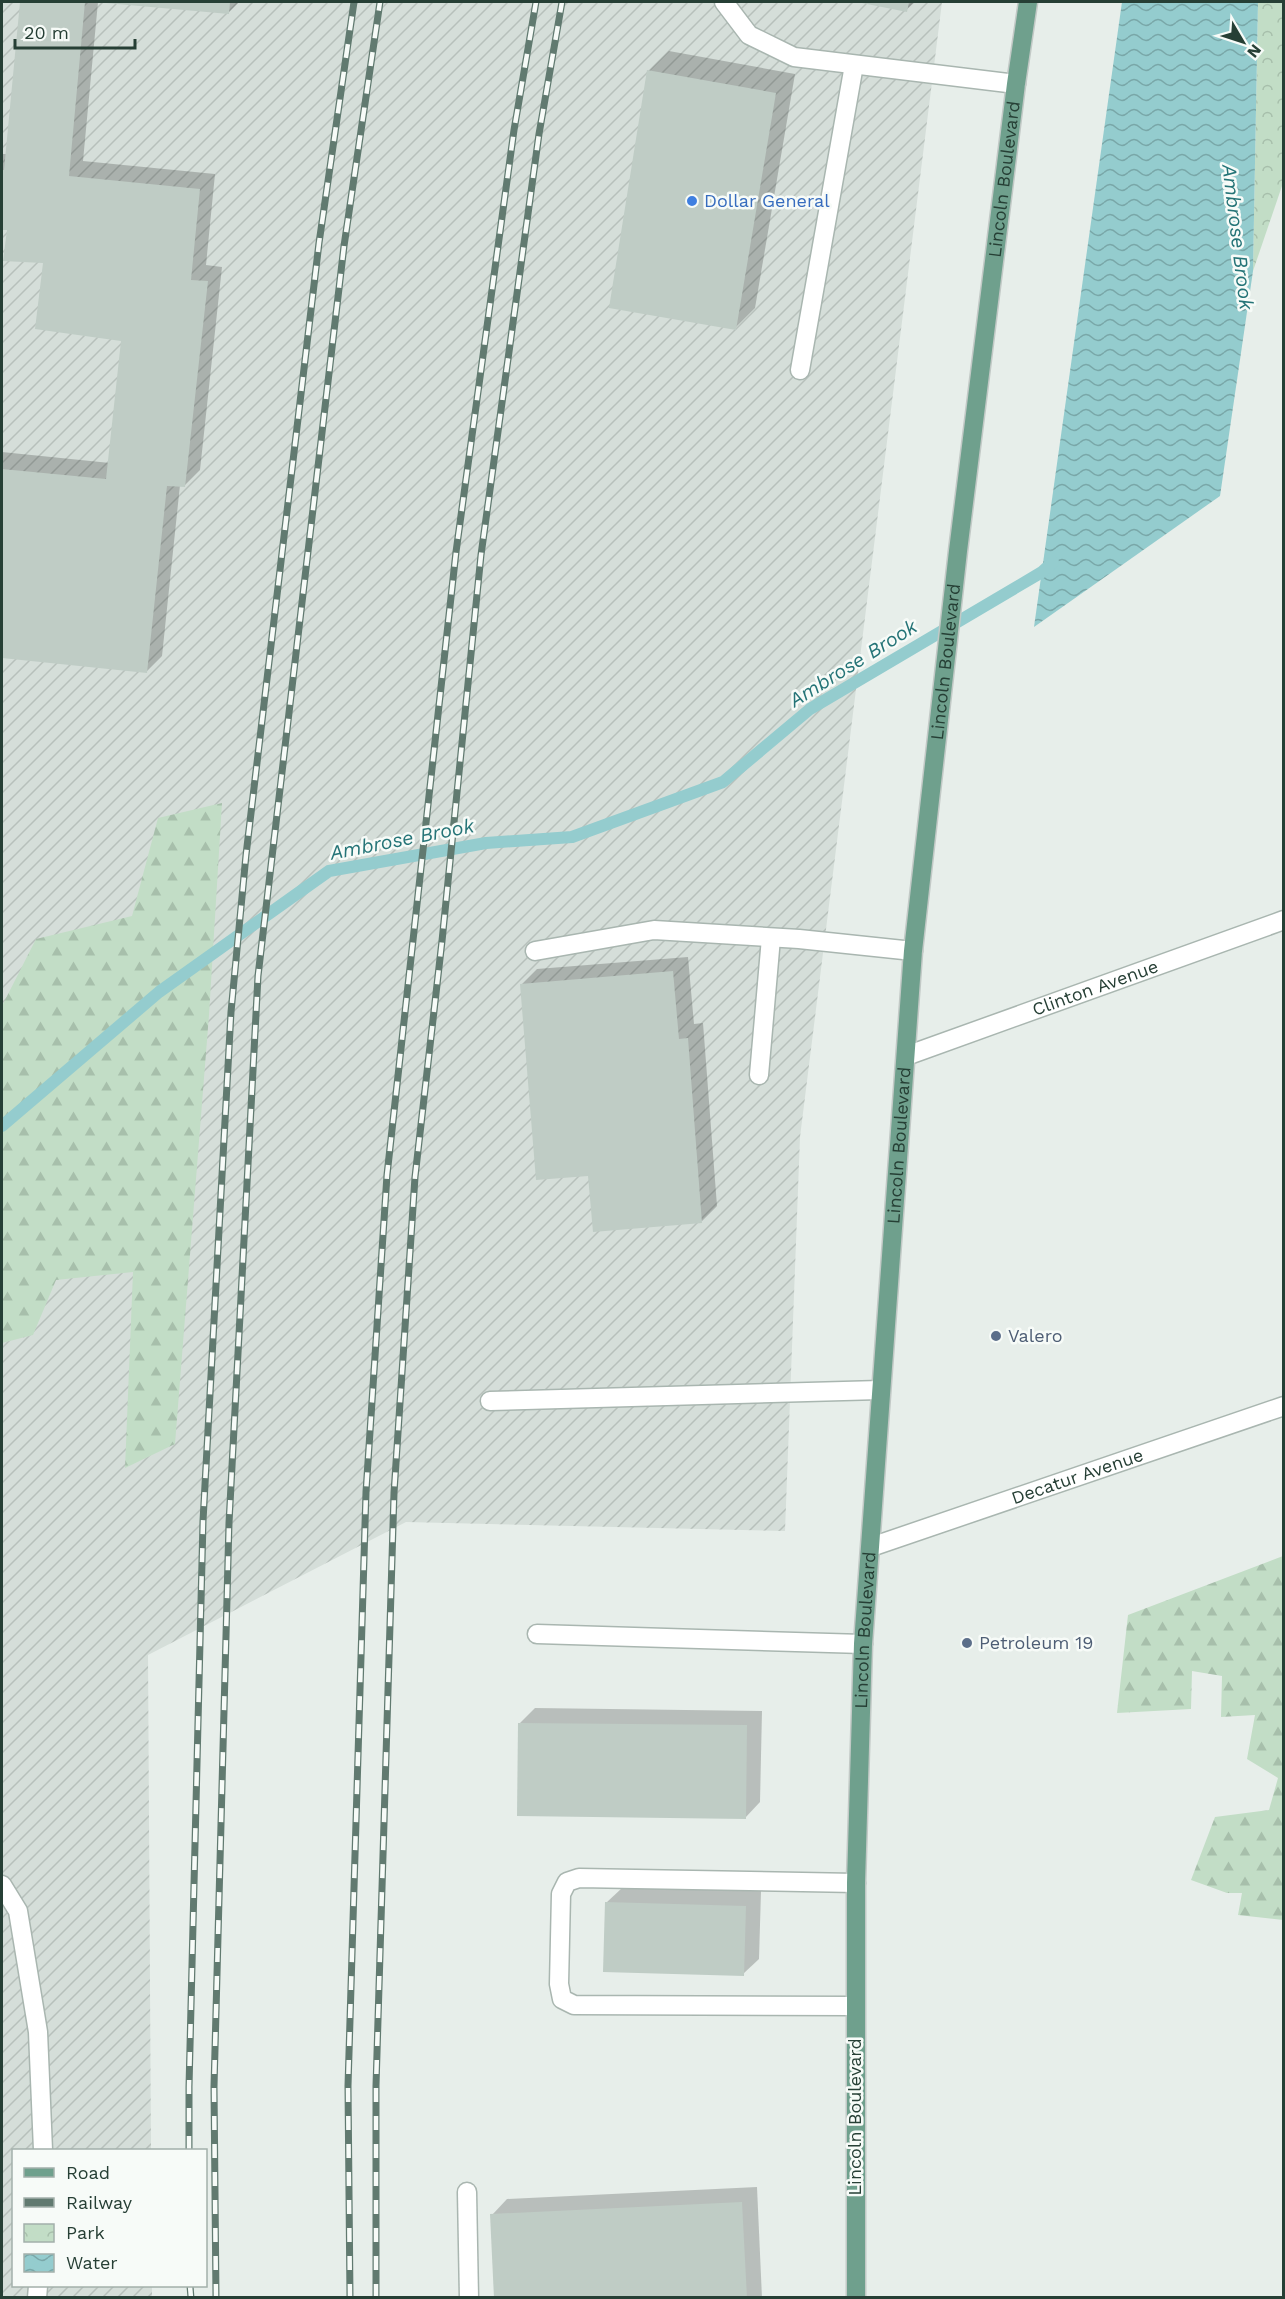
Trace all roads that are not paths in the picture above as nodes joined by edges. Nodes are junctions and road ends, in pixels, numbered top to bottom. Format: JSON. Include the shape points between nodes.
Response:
{"nodes":[{"id":1,"x":724,"y":2,"type":"edge"},
{"id":2,"x":1028,"y":2,"type":"edge"},
{"id":3,"x":854,"y":65,"type":"junction"},
{"id":4,"x":1016,"y":84,"type":"junction"},
{"id":5,"x":800,"y":370,"type":"dead end"},
{"id":6,"x":1284,"y":920,"type":"edge"},
{"id":7,"x":771,"y":938,"type":"junction"},
{"id":8,"x":536,"y":951,"type":"dead end"},
{"id":9,"x":913,"y":951,"type":"junction"},
{"id":10,"x":906,"y":1056,"type":"junction"},
{"id":11,"x":759,"y":1075,"type":"dead end"},
{"id":12,"x":880,"y":1390,"type":"junction"},
{"id":13,"x":490,"y":1401,"type":"dead end"},
{"id":14,"x":1284,"y":1406,"type":"edge"},
{"id":15,"x":871,"y":1547,"type":"junction"},
{"id":16,"x":537,"y":1634,"type":"dead end"},
{"id":17,"x":863,"y":1644,"type":"junction"},
{"id":18,"x":855,"y":1883,"type":"junction"},
{"id":19,"x":2,"y":1885,"type":"edge"},
{"id":20,"x":854,"y":2006,"type":"junction"},
{"id":21,"x":43,"y":2149,"type":"edge"},
{"id":22,"x":468,"y":2192,"type":"dead end"},
{"id":23,"x":469,"y":2298,"type":"edge"},
{"id":24,"x":856,"y":2298,"type":"edge"}],
"edges":[{"from":1,"to":3,"type":"street","via":[[749,35],[794,57]]},
{"from":2,"to":4,"type":"main road","name":"Lincoln Boulevard"},
{"from":3,"to":4,"type":"street"},
{"from":3,"to":5,"type":"street"},
{"from":4,"to":9,"type":"main road","name":"Lincoln Boulevard"},
{"from":6,"to":10,"type":"street","name":"Clinton Avenue"},
{"from":7,"to":8,"type":"street","via":[[654,930]]},
{"from":7,"to":9,"type":"street"},
{"from":7,"to":11,"type":"street"},
{"from":9,"to":10,"type":"main road","name":"Lincoln Boulevard"},
{"from":10,"to":12,"type":"main road","name":"Lincoln Boulevard"},
{"from":12,"to":13,"type":"street"},
{"from":12,"to":15,"type":"main road","name":"Lincoln Boulevard"},
{"from":14,"to":15,"type":"street","name":"Decatur Avenue"},
{"from":15,"to":17,"type":"main road","name":"Lincoln Boulevard"},
{"from":16,"to":17,"type":"street"},
{"from":17,"to":18,"type":"main road","name":"Lincoln Boulevard"},
{"from":18,"to":20,"type":"main road","name":"Lincoln Boulevard"},
{"from":18,"to":20,"type":"street","via":[[579,1878],[567,1882],[561,1894],[559,1984],[562,1999],[574,2005]]},
{"from":19,"to":21,"type":"street","via":[[18,1911],[36,2021]]},
{"from":20,"to":24,"type":"main road","name":"Lincoln Boulevard"},
{"from":22,"to":23,"type":"street"}]}
